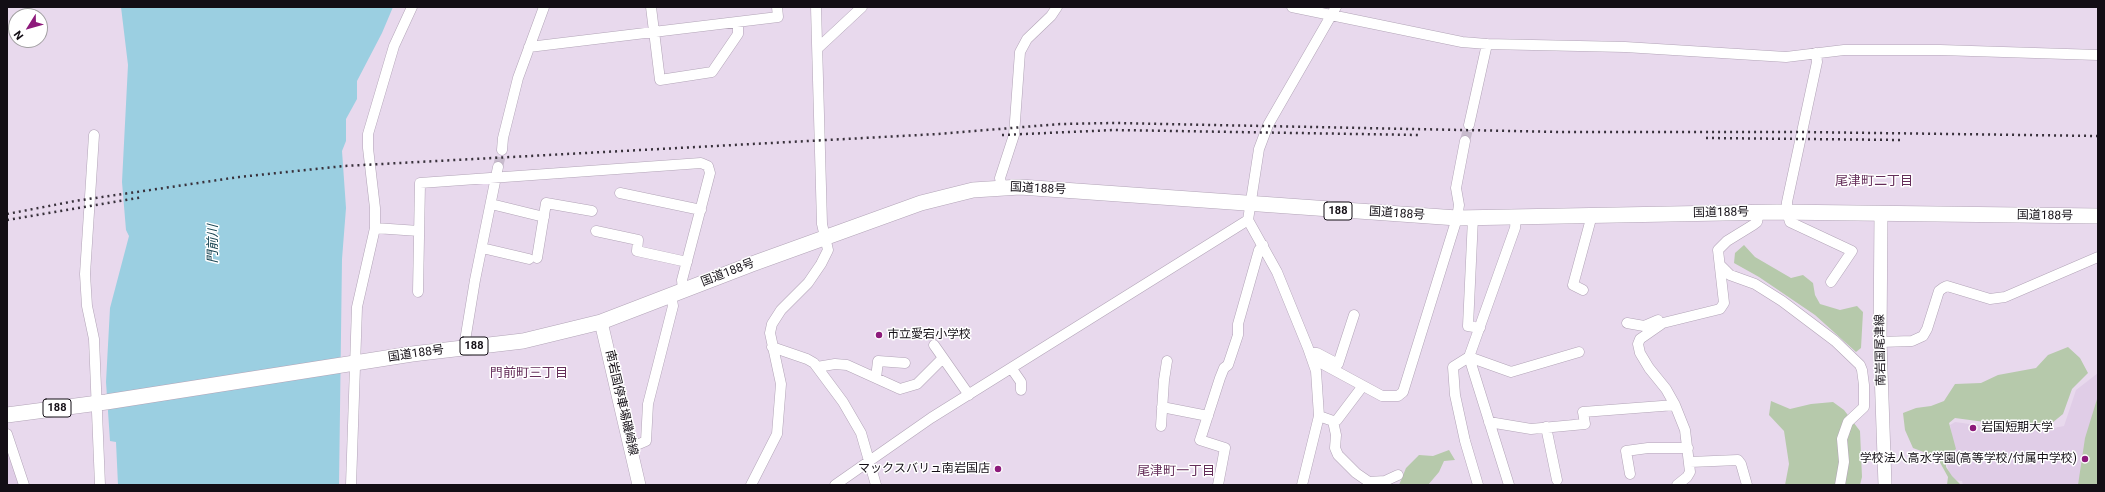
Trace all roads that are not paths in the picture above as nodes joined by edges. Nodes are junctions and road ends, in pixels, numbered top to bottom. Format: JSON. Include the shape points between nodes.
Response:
{"nodes":[{"id":1,"x":412,"y":7,"type":"edge"},
{"id":2,"x":544,"y":7,"type":"edge"},
{"id":3,"x":652,"y":7,"type":"edge"},
{"id":4,"x":777,"y":7,"type":"edge"},
{"id":5,"x":816,"y":7,"type":"edge"},
{"id":6,"x":862,"y":7,"type":"edge"},
{"id":7,"x":1057,"y":7,"type":"edge"},
{"id":8,"x":1292,"y":7,"type":"edge"},
{"id":9,"x":1333,"y":11,"type":"edge"},
{"id":10,"x":738,"y":22,"type":"junction"},
{"id":11,"x":654,"y":32,"type":"junction"},
{"id":12,"x":1487,"y":44,"type":"junction"},
{"id":13,"x":529,"y":47,"type":"junction"},
{"id":14,"x":818,"y":48,"type":"junction"},
{"id":15,"x":1816,"y":53,"type":"junction"},
{"id":16,"x":2098,"y":56,"type":"edge"},
{"id":17,"x":1469,"y":125,"type":"tunnel mouth"},
{"id":18,"x":94,"y":135,"type":"dead end"},
{"id":19,"x":1465,"y":141,"type":"tunnel mouth"},
{"id":20,"x":502,"y":150,"type":"tunnel mouth"},
{"id":21,"x":498,"y":167,"type":"tunnel mouth"},
{"id":22,"x":496,"y":178,"type":"junction"},
{"id":23,"x":1002,"y":188,"type":"junction"},
{"id":24,"x":620,"y":194,"type":"dead end"},
{"id":25,"x":491,"y":204,"type":"junction"},
{"id":26,"x":1251,"y":204,"type":"junction"},
{"id":27,"x":701,"y":210,"type":"junction"},
{"id":28,"x":592,"y":211,"type":"dead end"},
{"id":29,"x":1759,"y":212,"type":"junction"},
{"id":30,"x":1786,"y":212,"type":"junction"},
{"id":31,"x":1881,"y":214,"type":"junction"},
{"id":32,"x":1592,"y":215,"type":"junction"},
{"id":33,"x":2098,"y":216,"type":"edge"},
{"id":34,"x":544,"y":217,"type":"junction"},
{"id":35,"x":1516,"y":217,"type":"junction"},
{"id":36,"x":1457,"y":218,"type":"junction"},
{"id":37,"x":1473,"y":218,"type":"junction"},
{"id":38,"x":1248,"y":220,"type":"junction"},
{"id":39,"x":375,"y":228,"type":"junction"},
{"id":40,"x":596,"y":230,"type":"dead end"},
{"id":41,"x":419,"y":231,"type":"junction"},
{"id":42,"x":826,"y":238,"type":"junction"},
{"id":43,"x":1263,"y":245,"type":"junction"},
{"id":44,"x":482,"y":248,"type":"junction"},
{"id":45,"x":2098,"y":257,"type":"edge"},
{"id":46,"x":687,"y":262,"type":"junction"},
{"id":47,"x":1720,"y":265,"type":"junction"},
{"id":48,"x":1831,"y":282,"type":"dead end"},
{"id":49,"x":1583,"y":290,"type":"dead end"},
{"id":50,"x":418,"y":292,"type":"dead end"},
{"id":51,"x":677,"y":293,"type":"junction"},
{"id":52,"x":1354,"y":315,"type":"dead end"},
{"id":53,"x":1672,"y":320,"type":"junction"},
{"id":54,"x":601,"y":322,"type":"junction"},
{"id":55,"x":1627,"y":323,"type":"dead end"},
{"id":56,"x":1480,"y":328,"type":"junction"},
{"id":57,"x":1880,"y":342,"type":"junction"},
{"id":58,"x":934,"y":345,"type":"dead end"},
{"id":59,"x":772,"y":346,"type":"junction"},
{"id":60,"x":464,"y":347,"type":"junction"},
{"id":61,"x":1579,"y":352,"type":"dead end"},
{"id":62,"x":1469,"y":357,"type":"junction"},
{"id":63,"x":942,"y":358,"type":"junction"},
{"id":64,"x":1312,"y":358,"type":"junction"},
{"id":65,"x":1167,"y":361,"type":"dead end"},
{"id":66,"x":905,"y":363,"type":"dead end"},
{"id":67,"x":350,"y":364,"type":"junction"},
{"id":68,"x":818,"y":367,"type":"junction"},
{"id":69,"x":1012,"y":369,"type":"junction"},
{"id":70,"x":876,"y":378,"type":"junction"},
{"id":71,"x":1362,"y":387,"type":"junction"},
{"id":72,"x":1021,"y":390,"type":"dead end"},
{"id":73,"x":969,"y":395,"type":"junction"},
{"id":74,"x":101,"y":402,"type":"junction"},
{"id":75,"x":1675,"y":405,"type":"junction"},
{"id":76,"x":1162,"y":407,"type":"junction"},
{"id":77,"x":7,"y":415,"type":"edge"},
{"id":78,"x":1208,"y":416,"type":"junction"},
{"id":79,"x":1319,"y":416,"type":"junction"},
{"id":80,"x":1333,"y":421,"type":"junction"},
{"id":81,"x":1489,"y":422,"type":"junction"},
{"id":82,"x":1161,"y":426,"type":"dead end"},
{"id":83,"x":1546,"y":427,"type":"junction"},
{"id":84,"x":7,"y":434,"type":"edge"},
{"id":85,"x":632,"y":447,"type":"junction"},
{"id":86,"x":1688,"y":448,"type":"junction"},
{"id":87,"x":869,"y":460,"type":"junction"},
{"id":88,"x":1690,"y":462,"type":"junction"},
{"id":89,"x":1630,"y":474,"type":"dead end"},
{"id":90,"x":1398,"y":475,"type":"dead end"},
{"id":91,"x":1557,"y":480,"type":"dead end"},
{"id":92,"x":24,"y":485,"type":"edge"},
{"id":93,"x":100,"y":485,"type":"edge"},
{"id":94,"x":351,"y":485,"type":"edge"},
{"id":95,"x":639,"y":485,"type":"edge"},
{"id":96,"x":751,"y":485,"type":"edge"},
{"id":97,"x":835,"y":485,"type":"edge"},
{"id":98,"x":876,"y":485,"type":"edge"},
{"id":99,"x":1218,"y":485,"type":"edge"},
{"id":100,"x":1302,"y":485,"type":"edge"},
{"id":101,"x":1478,"y":485,"type":"edge"},
{"id":102,"x":1509,"y":485,"type":"edge"},
{"id":103,"x":1677,"y":485,"type":"edge"},
{"id":104,"x":1747,"y":485,"type":"edge"},
{"id":105,"x":1840,"y":485,"type":"edge"},
{"id":106,"x":1885,"y":485,"type":"edge"}],
"edges":[{"from":1,"to":39,"type":"street","via":[[394,46],[368,134]]},
{"from":2,"to":13,"type":"street"},
{"from":3,"to":11,"type":"street"},
{"from":4,"to":10,"type":"street","via":[[778,17]]},
{"from":5,"to":14,"type":"street"},
{"from":6,"to":14,"type":"street"},
{"from":7,"to":23,"type":"street","via":[[1026,39],[1020,52],[1014,134],[1000,178]]},
{"from":8,"to":9,"type":"street"},
{"from":9,"to":12,"type":"street","via":[[1462,42]]},
{"from":9,"to":26,"type":"street","via":[[1268,125],[1259,149]]},
{"from":10,"to":11,"type":"street"},
{"from":10,"to":11,"type":"street","via":[[738,34],[712,72],[660,80]]},
{"from":11,"to":13,"type":"street"},
{"from":12,"to":15,"type":"street","via":[[1625,47],[1786,57]]},
{"from":12,"to":17,"type":"street"},
{"from":13,"to":20,"type":"street","via":[[518,78]]},
{"from":14,"to":42,"type":"street","via":[[822,224]]},
{"from":15,"to":16,"type":"street","via":[[1844,50],[1940,50]]},
{"from":15,"to":30,"type":"street","via":[[1817,62]]},
{"from":18,"to":74,"type":"street","via":[[85,274]]},
{"from":19,"to":36,"type":"street","via":[[1456,188],[1459,204]]},
{"from":21,"to":22,"type":"street"},
{"from":22,"to":25,"type":"street"},
{"from":22,"to":27,"type":"street","via":[[701,163],[708,166],[710,173]]},
{"from":22,"to":41,"type":"street","via":[[420,183]]},
{"from":23,"to":26,"type":"highway","name":"国道188号","number":"188","via":[[1020,187]]},
{"from":23,"to":42,"type":"highway","name":"国道188号","number":"188","via":[[945,196]]},
{"from":24,"to":27,"type":"street"},
{"from":25,"to":34,"type":"street"},
{"from":25,"to":44,"type":"street"},
{"from":26,"to":36,"type":"highway","name":"国道188号","number":"188"},
{"from":26,"to":38,"type":"street"},
{"from":27,"to":46,"type":"street"},
{"from":28,"to":34,"type":"street","via":[[546,203]]},
{"from":29,"to":30,"type":"highway","name":"国道188号","number":"188"},
{"from":29,"to":32,"type":"highway","name":"国道188号","number":"188"},
{"from":29,"to":47,"type":"street","via":[[1757,222],[1726,241],[1718,250]]},
{"from":30,"to":31,"type":"highway","name":"国道188号","number":"188"},
{"from":30,"to":48,"type":"street","via":[[1790,222],[1852,251]]},
{"from":31,"to":33,"type":"highway","name":"国道188号","number":"188"},
{"from":31,"to":57,"type":"main road","name":"南岩国尾津線"},
{"from":32,"to":35,"type":"highway","name":"国道188号","number":"188"},
{"from":32,"to":49,"type":"street","via":[[1573,285]]},
{"from":34,"to":44,"type":"street","via":[[533,258]]},
{"from":35,"to":37,"type":"highway","name":"国道188号","number":"188"},
{"from":35,"to":56,"type":"street","via":[[1515,228]]},
{"from":36,"to":37,"type":"highway","name":"国道188号","number":"188"},
{"from":36,"to":71,"type":"street","via":[[1403,392],[1398,396],[1382,396]]},
{"from":37,"to":56,"type":"street","via":[[1468,326]]},
{"from":38,"to":43,"type":"street"},
{"from":38,"to":69,"type":"street"},
{"from":39,"to":41,"type":"street"},
{"from":39,"to":67,"type":"street","via":[[357,307]]},
{"from":40,"to":46,"type":"street","via":[[638,240],[637,251]]},
{"from":41,"to":50,"type":"street"},
{"from":42,"to":51,"type":"highway","name":"国道188号","number":"188"},
{"from":42,"to":59,"type":"street","via":[[828,250],[821,264],[772,324]]},
{"from":43,"to":64,"type":"street","via":[[1277,272]]},
{"from":43,"to":78,"type":"street","via":[[1259,250],[1238,324],[1238,335]]},
{"from":44,"to":60,"type":"street"},
{"from":45,"to":57,"type":"street","via":[[2005,297],[1990,299],[1947,286],[1939,292],[1923,336],[1912,341]]},
{"from":46,"to":51,"type":"street"},
{"from":47,"to":53,"type":"street","via":[[1724,303],[1720,309]]},
{"from":47,"to":105,"type":"street","via":[[1730,275],[1755,284],[1788,305],[1835,341],[1860,365],[1864,385],[1864,407],[1848,422],[1842,439],[1844,462]]},
{"from":51,"to":54,"type":"highway","name":"国道188号","number":"188"},
{"from":51,"to":85,"type":"street","via":[[648,404],[646,441]]},
{"from":52,"to":64,"type":"street","via":[[1338,364],[1318,353]]},
{"from":53,"to":55,"type":"street","via":[[1666,318],[1644,326]]},
{"from":53,"to":75,"type":"street","via":[[1640,339],[1638,344],[1649,368]]},
{"from":54,"to":60,"type":"highway","name":"国道188号","number":"188","via":[[523,341]]},
{"from":54,"to":85,"type":"main road","name":"南岩国停車場磯崎線"},
{"from":56,"to":62,"type":"street"},
{"from":57,"to":106,"type":"main road","name":"南岩国尾津線"},
{"from":58,"to":63,"type":"street"},
{"from":59,"to":68,"type":"street","via":[[807,359]]},
{"from":59,"to":96,"type":"street","via":[[781,384],[777,434]]},
{"from":60,"to":67,"type":"highway","name":"国道188号","number":"188"},
{"from":61,"to":62,"type":"street","via":[[1511,372]]},
{"from":62,"to":81,"type":"street"},
{"from":62,"to":101,"type":"street","via":[[1453,366],[1455,395]]},
{"from":63,"to":70,"type":"street","via":[[917,384],[900,389]]},
{"from":63,"to":73,"type":"street"},
{"from":64,"to":71,"type":"street"},
{"from":64,"to":79,"type":"street","via":[[1316,371]]},
{"from":65,"to":76,"type":"street"},
{"from":66,"to":70,"type":"street","via":[[878,361]]},
{"from":67,"to":74,"type":"highway","name":"国道188号","number":"188"},
{"from":67,"to":94,"type":"street"},
{"from":68,"to":70,"type":"street","via":[[847,365]]},
{"from":68,"to":87,"type":"street","via":[[853,416]]},
{"from":69,"to":72,"type":"street","via":[[1021,382]]},
{"from":69,"to":73,"type":"street"},
{"from":71,"to":80,"type":"street","via":[[1337,420]]},
{"from":73,"to":87,"type":"street"},
{"from":74,"to":77,"type":"highway","name":"国道188号","number":"188"},
{"from":74,"to":93,"type":"street"},
{"from":75,"to":83,"type":"street","via":[[1583,412],[1585,424]]},
{"from":75,"to":86,"type":"street"},
{"from":76,"to":78,"type":"street"},
{"from":76,"to":82,"type":"street"},
{"from":78,"to":99,"type":"street","via":[[1200,440],[1225,448]]},
{"from":79,"to":80,"type":"street"},
{"from":79,"to":100,"type":"street"},
{"from":80,"to":90,"type":"street","via":[[1338,455],[1356,473],[1370,482],[1385,481]]},
{"from":81,"to":83,"type":"street","via":[[1531,428]]},
{"from":81,"to":102,"type":"street"},
{"from":83,"to":91,"type":"street"},
{"from":84,"to":92,"type":"street"},
{"from":85,"to":95,"type":"main road","name":"南岩国停車場磯崎線"},
{"from":86,"to":88,"type":"street"},
{"from":86,"to":89,"type":"street","via":[[1626,451]]},
{"from":87,"to":97,"type":"street"},
{"from":87,"to":98,"type":"street"},
{"from":88,"to":103,"type":"street","via":[[1687,477]]},
{"from":88,"to":104,"type":"street","via":[[1738,460]]}]}
